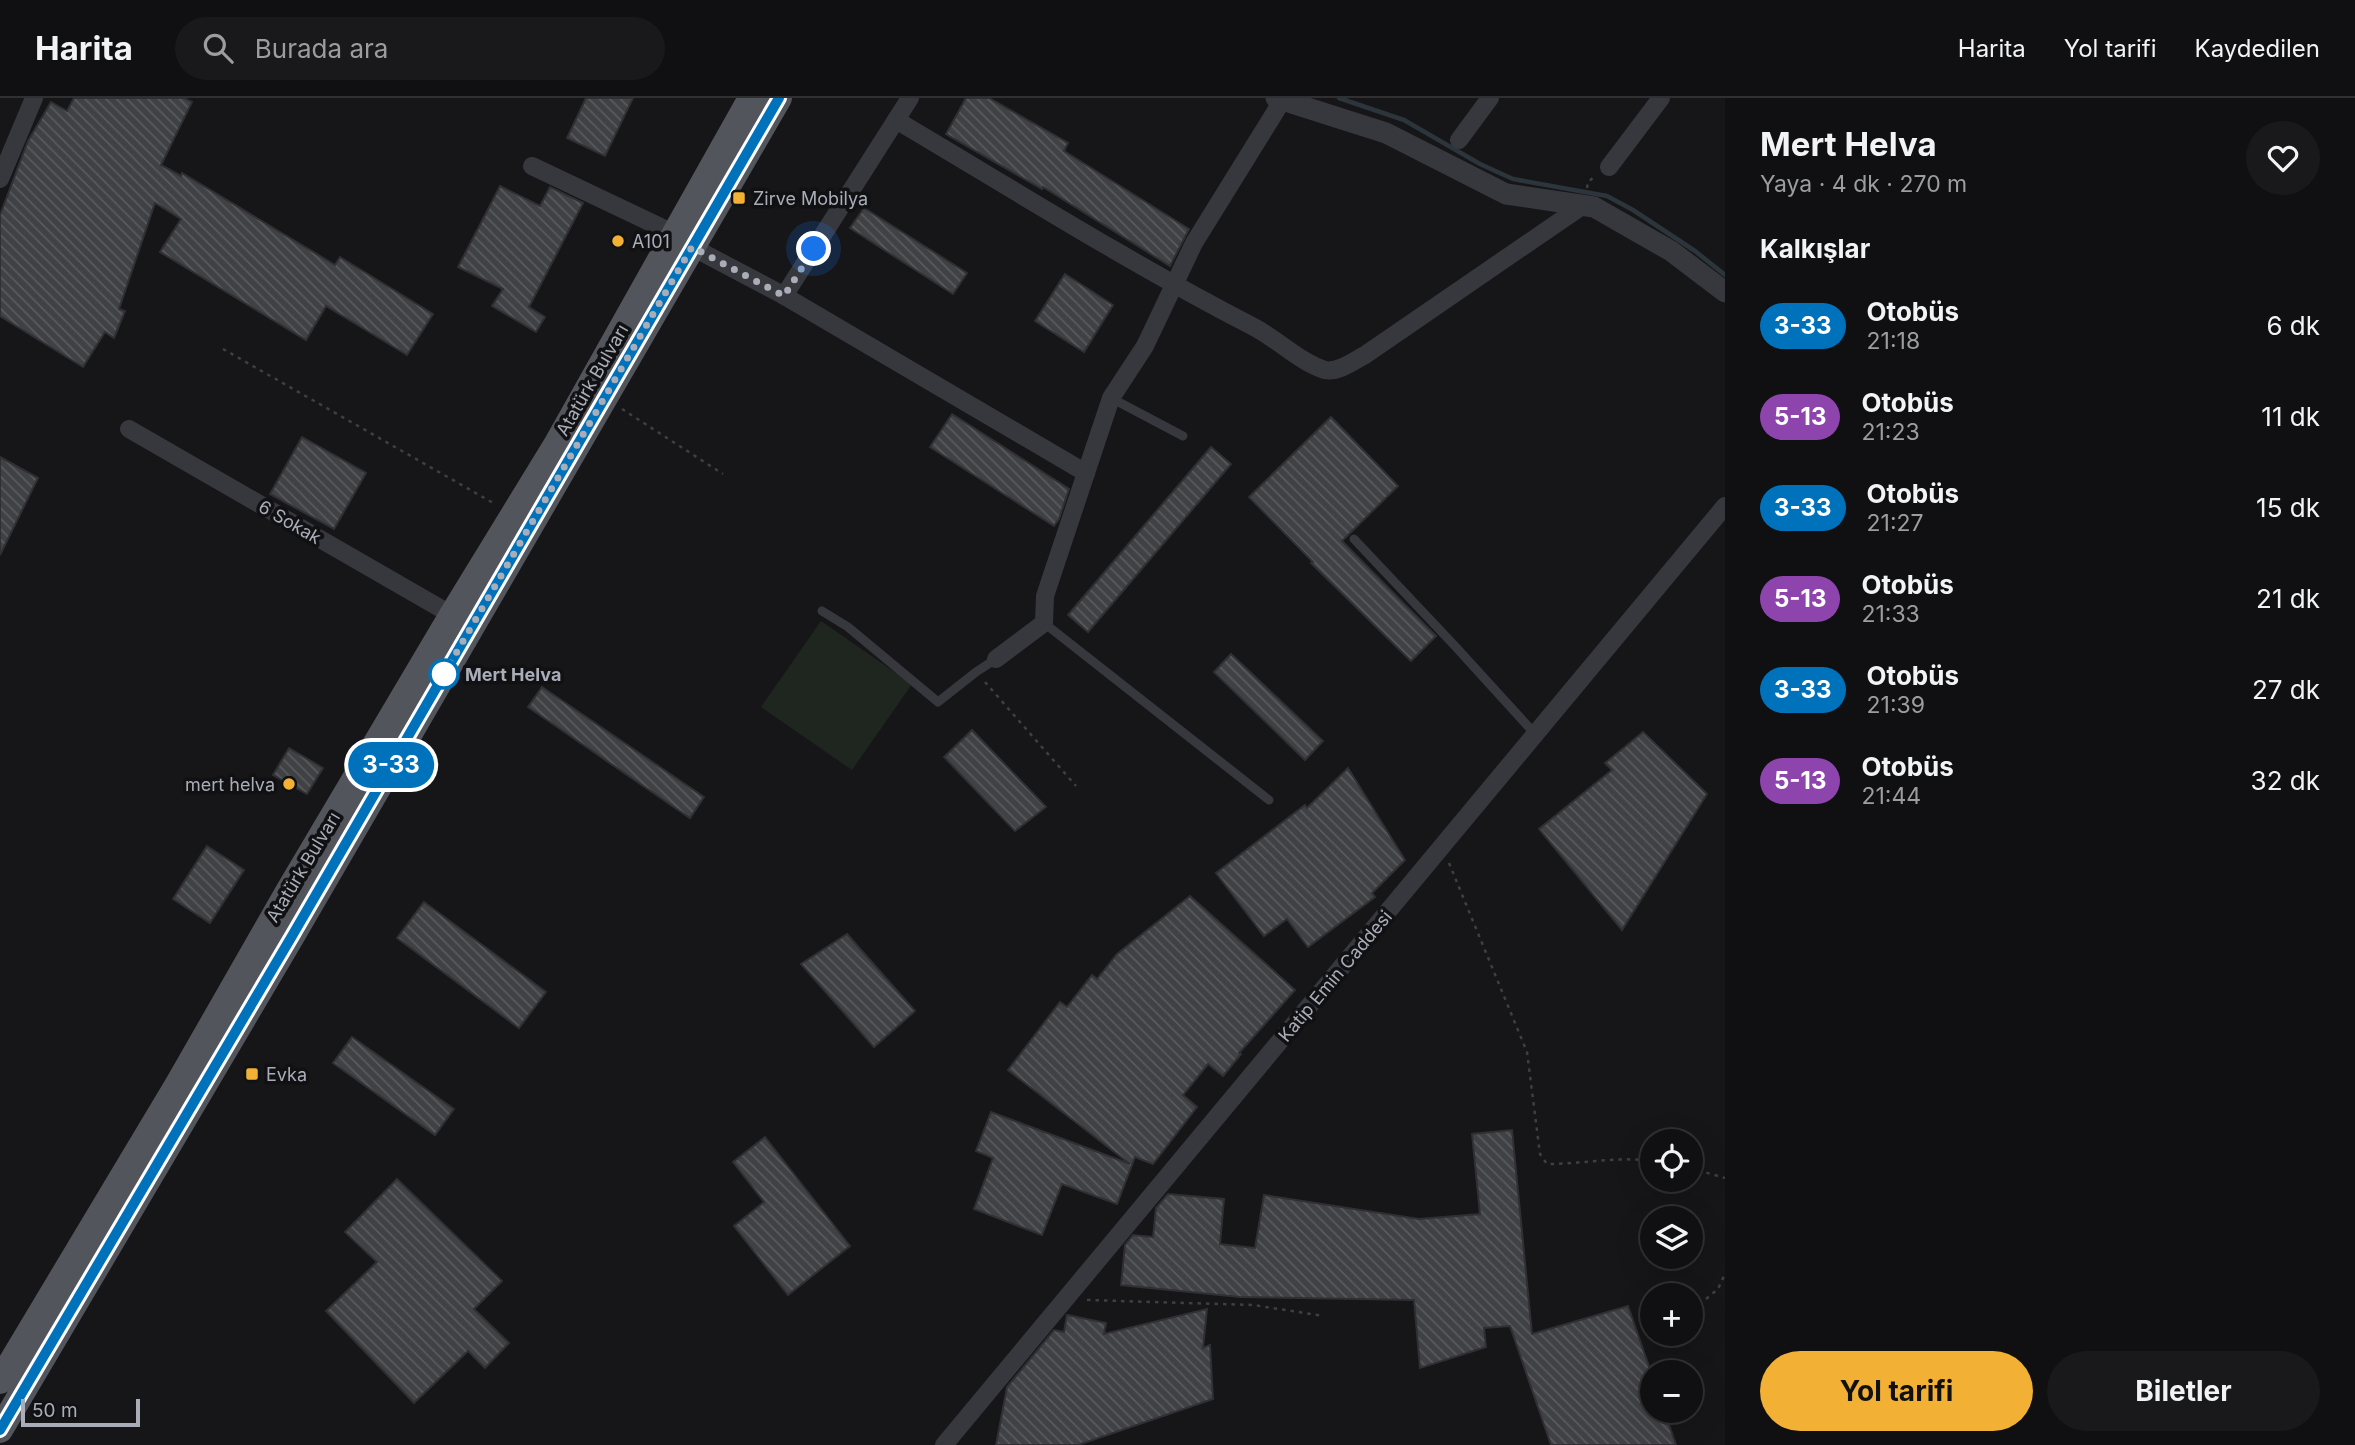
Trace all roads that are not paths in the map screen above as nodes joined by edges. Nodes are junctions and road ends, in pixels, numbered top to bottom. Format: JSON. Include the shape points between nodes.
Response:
{"nodes":[{"id":1,"x":34,"y":98,"type":"edge"},
{"id":2,"x":751,"y":98,"type":"edge"},
{"id":3,"x":779,"y":98,"type":"edge"},
{"id":4,"x":910,"y":98,"type":"edge"},
{"id":5,"x":1490,"y":98,"type":"edge"},
{"id":6,"x":1661,"y":98,"type":"edge"},
{"id":7,"x":1279,"y":99,"type":"edge"},
{"id":8,"x":896,"y":120,"type":"junction"},
{"id":9,"x":1459,"y":140,"type":"dead end"},
{"id":10,"x":533,"y":166,"type":"dead end"},
{"id":11,"x":1609,"y":167,"type":"dead end"},
{"id":12,"x":0,"y":179,"type":"edge"},
{"id":13,"x":1582,"y":205,"type":"junction"},
{"id":14,"x":684,"y":241,"type":"junction"},
{"id":15,"x":1173,"y":285,"type":"junction"},
{"id":16,"x":1725,"y":292,"type":"edge"},
{"id":17,"x":784,"y":296,"type":"junction"},
{"id":18,"x":1111,"y":398,"type":"junction"},
{"id":19,"x":129,"y":429,"type":"dead end"},
{"id":20,"x":1183,"y":436,"type":"dead end"},
{"id":21,"x":1087,"y":473,"type":"junction"},
{"id":22,"x":1725,"y":506,"type":"edge"},
{"id":23,"x":1354,"y":539,"type":"dead end"},
{"id":24,"x":822,"y":611,"type":"dead end"},
{"id":25,"x":452,"y":615,"type":"junction"},
{"id":26,"x":1044,"y":623,"type":"junction"},
{"id":27,"x":996,"y":659,"type":"joint"},
{"id":28,"x":1536,"y":735,"type":"junction"},
{"id":29,"x":1269,"y":800,"type":"dead end"},
{"id":30,"x":0,"y":1381,"type":"edge"},
{"id":31,"x":0,"y":1430,"type":"edge"},
{"id":32,"x":944,"y":1445,"type":"edge"}],
"edges":[{"from":1,"to":12,"type":"street"},
{"from":2,"to":14,"type":"main road","name":"Atatürk Bulvarı"},
{"from":3,"to":14,"type":"main road","name":"Atatürk Bulvarı"},
{"from":4,"to":8,"type":"street"},
{"from":5,"to":9,"type":"street"},
{"from":6,"to":11,"type":"street"},
{"from":7,"to":13,"type":"street","via":[[1387,133],[1506,194]]},
{"from":7,"to":15,"type":"street"},
{"from":8,"to":15,"type":"street"},
{"from":8,"to":17,"type":"street"},
{"from":10,"to":14,"type":"street"},
{"from":13,"to":15,"type":"street","via":[[1365,355],[1327,371],[1268,334]]},
{"from":13,"to":16,"type":"street","via":[[1594,207],[1671,251]]},
{"from":14,"to":17,"type":"street"},
{"from":14,"to":25,"type":"main road","name":"Atatürk Bulvarı"},
{"from":14,"to":31,"type":"main road","name":"Atatürk Bulvarı","via":[[604,398]]},
{"from":15,"to":18,"type":"street","via":[[1145,346]]},
{"from":17,"to":21,"type":"street"},
{"from":18,"to":20,"type":"lane"},
{"from":18,"to":21,"type":"street"},
{"from":19,"to":25,"type":"street","name":"6 Sokak"},
{"from":21,"to":26,"type":"street","via":[[1045,596]]},
{"from":22,"to":28,"type":"street","name":"Katip Emin Caddesi"},
{"from":23,"to":28,"type":"lane"},
{"from":24,"to":27,"type":"lane","via":[[938,702]]},
{"from":25,"to":30,"type":"main road","name":"Atatürk Bulvarı"},
{"from":26,"to":27,"type":"street"},
{"from":26,"to":29,"type":"lane"},
{"from":28,"to":32,"type":"street","name":"Katip Emin Caddesi"}]}
